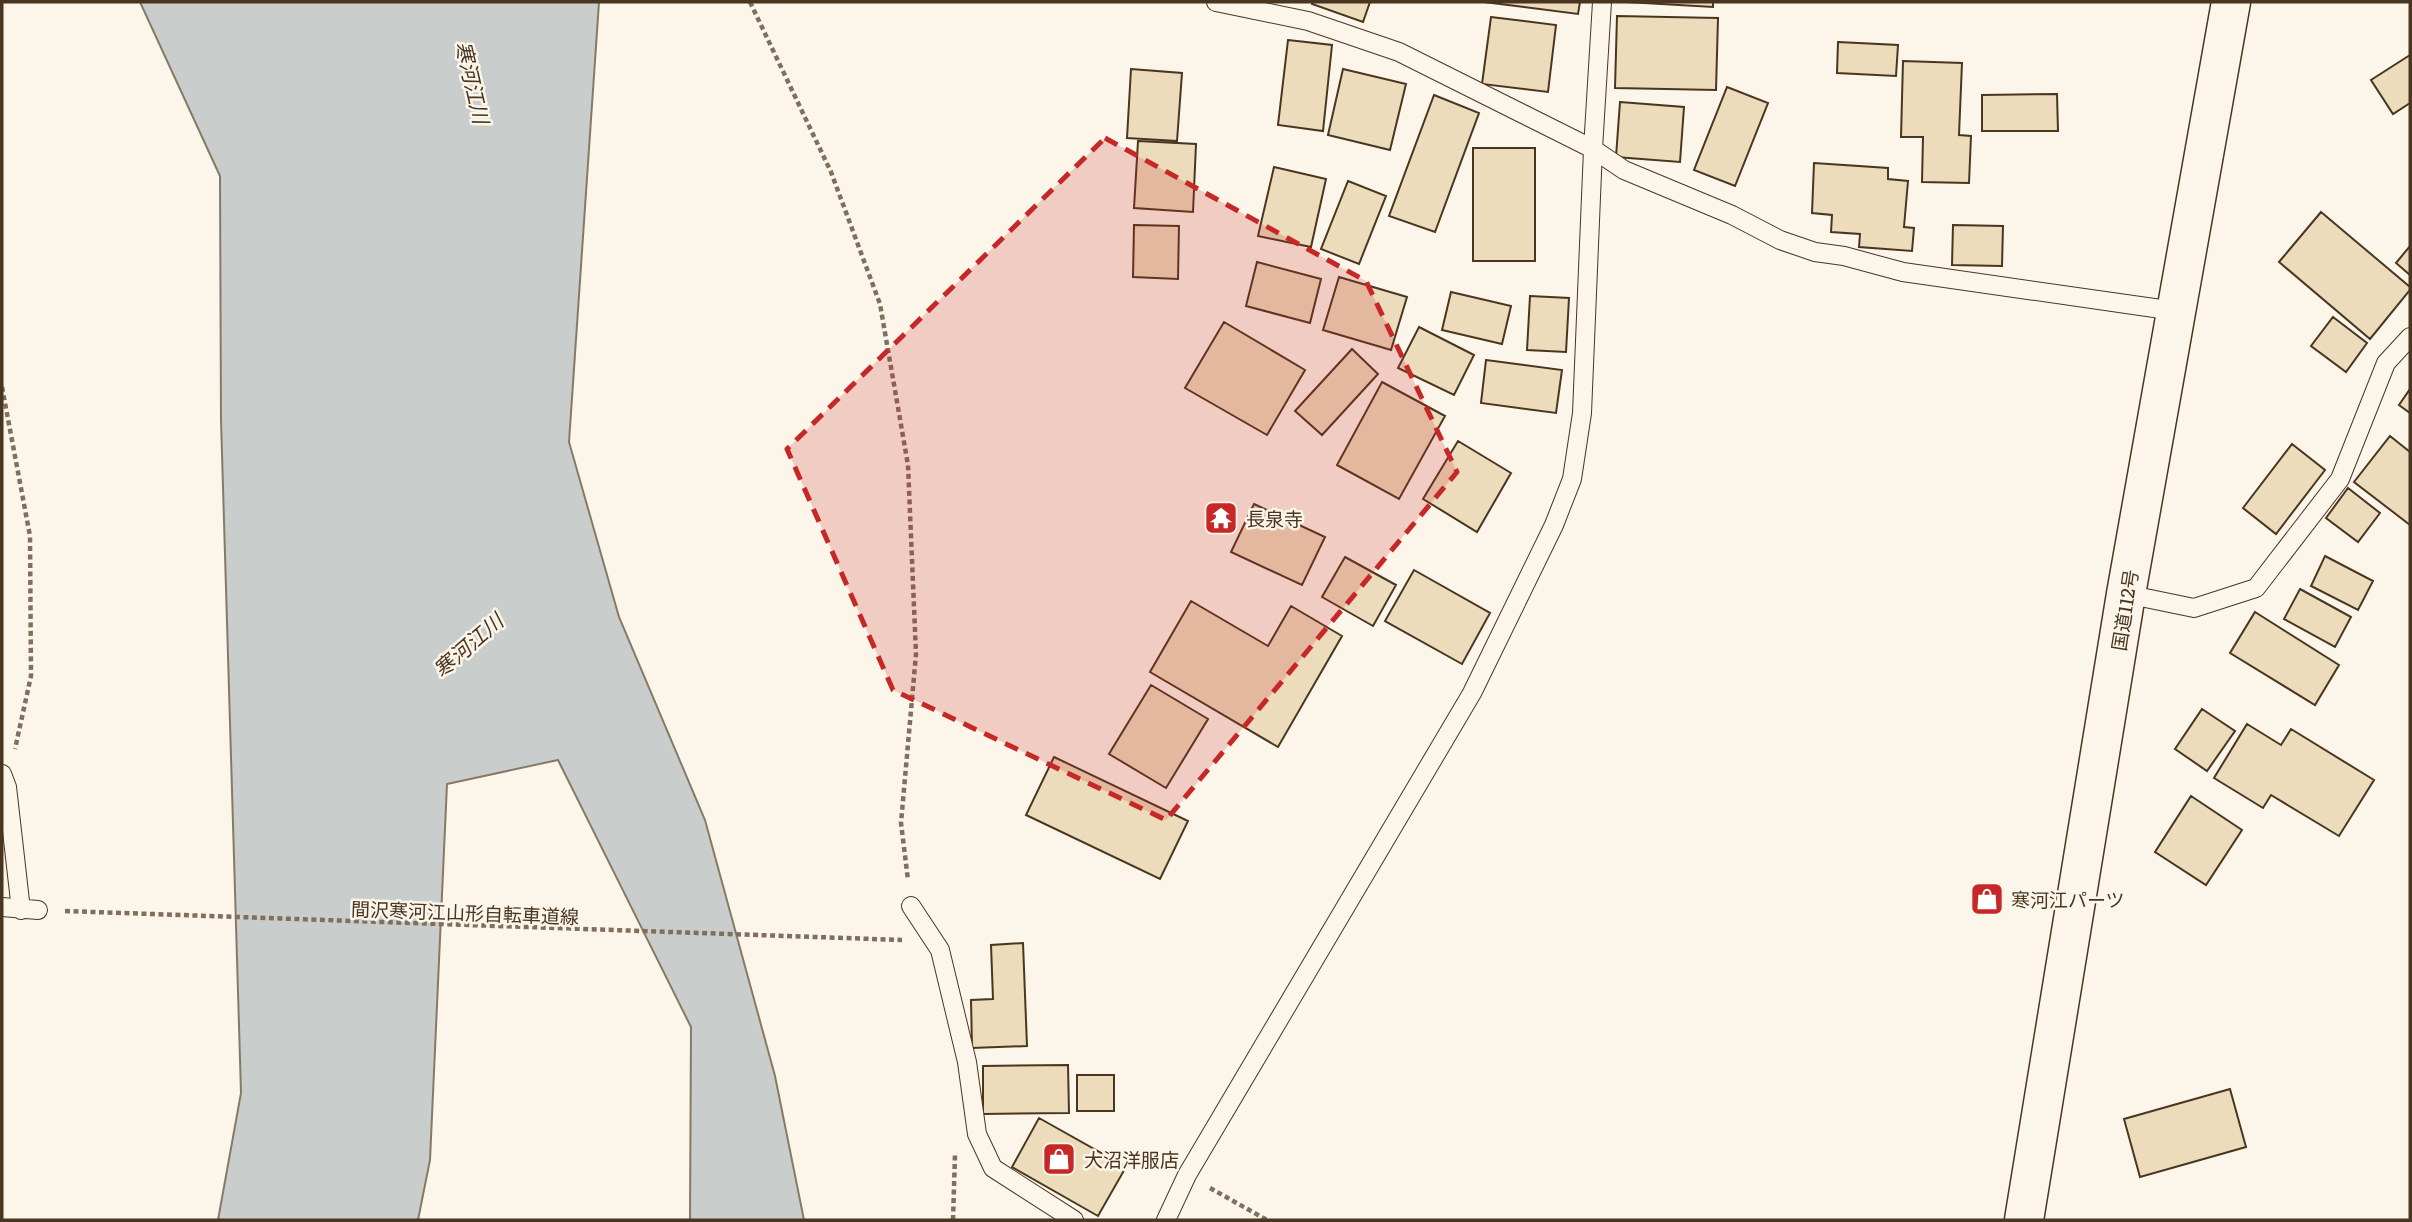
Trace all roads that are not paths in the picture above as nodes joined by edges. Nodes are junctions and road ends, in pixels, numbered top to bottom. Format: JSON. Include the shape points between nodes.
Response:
{"nodes":[{"id":1,"x":1216,"y":2,"type":"edge"},
{"id":2,"x":1602,"y":2,"type":"edge"},
{"id":3,"x":2231,"y":2,"type":"edge"},
{"id":4,"x":1593,"y":149,"type":"junction"},
{"id":5,"x":2175,"y":312,"type":"junction"},
{"id":6,"x":2410,"y":337,"type":"edge"},
{"id":7,"x":2126,"y":594,"type":"junction"},
{"id":8,"x":4,"y":780,"type":"edge"},
{"id":9,"x":911,"y":906,"type":"road end"},
{"id":10,"x":2,"y":907,"type":"edge"},
{"id":11,"x":1074,"y":1220,"type":"edge"},
{"id":12,"x":1166,"y":1220,"type":"edge"},
{"id":13,"x":2024,"y":1220,"type":"edge"}],
"edges":[{"from":1,"to":4,"type":"lane","via":[[1308,21],[1399,52]]},
{"from":2,"to":4,"type":"lane"},
{"from":3,"to":5,"type":"highway","name":"国道112号"},
{"from":4,"to":5,"type":"lane","via":[[1624,170],[1815,252],[1903,272]]},
{"from":4,"to":12,"type":"lane","via":[[1582,413],[1572,479],[1555,525],[1472,693],[1186,1175]]},
{"from":5,"to":7,"type":"highway","name":"国道112号"},
{"from":6,"to":7,"type":"lane","via":[[2386,363],[2340,479],[2256,588],[2194,608]]},
{"from":7,"to":13,"type":"highway","name":"国道112号"},
{"from":8,"to":10,"type":"lane","via":[[29,910]]},
{"from":9,"to":11,"type":"lane","via":[[940,950],[967,1062],[977,1134],[993,1168]]}]}
